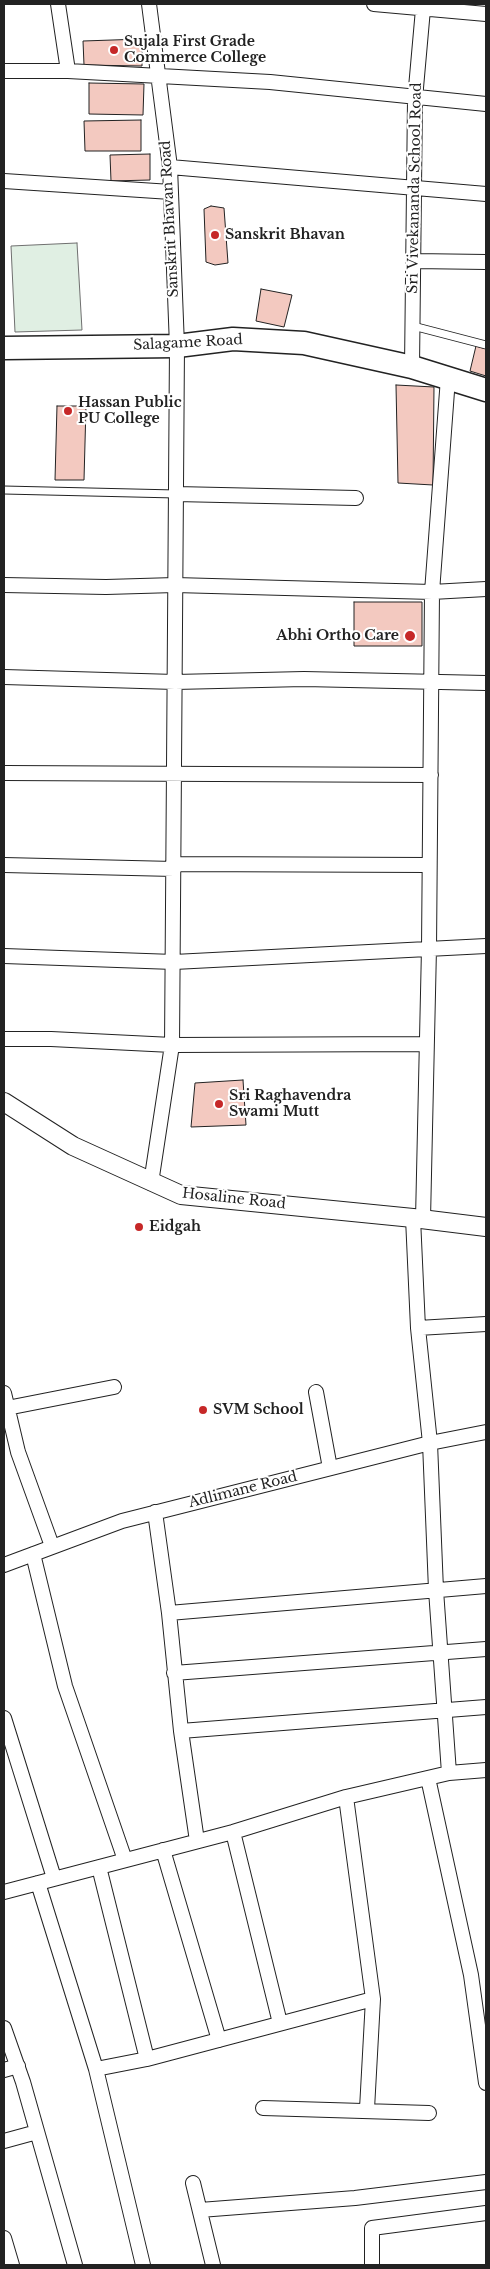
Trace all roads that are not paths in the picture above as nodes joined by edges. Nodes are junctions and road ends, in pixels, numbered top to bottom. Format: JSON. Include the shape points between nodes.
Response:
{"nodes":[{"id":1,"x":58,"y":4,"type":"edge"},
{"id":2,"x":149,"y":4,"type":"edge"},
{"id":3,"x":374,"y":4,"type":"edge"},
{"id":4,"x":423,"y":8,"type":"junction"},
{"id":5,"x":486,"y":14,"type":"edge"},
{"id":6,"x":4,"y":71,"type":"edge"},
{"id":7,"x":68,"y":71,"type":"junction"},
{"id":8,"x":158,"y":77,"type":"junction"},
{"id":9,"x":416,"y":97,"type":"junction"},
{"id":10,"x":486,"y":104,"type":"edge"},
{"id":11,"x":170,"y":167,"type":"junction"},
{"id":12,"x":4,"y":181,"type":"edge"},
{"id":13,"x":415,"y":188,"type":"junction"},
{"id":14,"x":171,"y":192,"type":"junction"},
{"id":15,"x":486,"y":194,"type":"edge"},
{"id":16,"x":414,"y":261,"type":"junction"},
{"id":17,"x":486,"y":262,"type":"edge"},
{"id":18,"x":413,"y":326,"type":"junction"},
{"id":19,"x":486,"y":345,"type":"edge"},
{"id":20,"x":177,"y":346,"type":"junction"},
{"id":21,"x":4,"y":348,"type":"edge"},
{"id":22,"x":412,"y":367,"type":"junction"},
{"id":23,"x":448,"y":378,"type":"junction"},
{"id":24,"x":486,"y":390,"type":"edge"},
{"id":25,"x":4,"y":490,"type":"edge"},
{"id":26,"x":176,"y":494,"type":"junction"},
{"id":27,"x":356,"y":498,"type":"dead end"},
{"id":28,"x":175,"y":584,"type":"junction"},
{"id":29,"x":4,"y":585,"type":"edge"},
{"id":30,"x":486,"y":589,"type":"edge"},
{"id":31,"x":432,"y":592,"type":"junction"},
{"id":32,"x":4,"y":677,"type":"edge"},
{"id":33,"x":175,"y":682,"type":"junction"},
{"id":34,"x":430,"y":683,"type":"junction"},
{"id":35,"x":486,"y":683,"type":"edge"},
{"id":36,"x":4,"y":773,"type":"edge"},
{"id":37,"x":174,"y":775,"type":"junction"},
{"id":38,"x":431,"y":776,"type":"junction"},
{"id":39,"x":4,"y":865,"type":"edge"},
{"id":40,"x":428,"y":865,"type":"junction"},
{"id":41,"x":174,"y":867,"type":"junction"},
{"id":42,"x":486,"y":946,"type":"edge"},
{"id":43,"x":429,"y":948,"type":"junction"},
{"id":44,"x":4,"y":956,"type":"edge"},
{"id":45,"x":174,"y":962,"type":"junction"},
{"id":46,"x":4,"y":1039,"type":"edge"},
{"id":47,"x":426,"y":1044,"type":"junction"},
{"id":48,"x":172,"y":1045,"type":"junction"},
{"id":49,"x":4,"y":1102,"type":"edge"},
{"id":50,"x":151,"y":1183,"type":"junction"},
{"id":51,"x":418,"y":1218,"type":"junction"},
{"id":52,"x":486,"y":1227,"type":"edge"},
{"id":53,"x":486,"y":1324,"type":"edge"},
{"id":54,"x":418,"y":1328,"type":"junction"},
{"id":55,"x":114,"y":1387,"type":"dead end"},
{"id":56,"x":316,"y":1392,"type":"dead end"},
{"id":57,"x":4,"y":1393,"type":"edge"},
{"id":58,"x":7,"y":1408,"type":"junction"},
{"id":59,"x":486,"y":1432,"type":"edge"},
{"id":60,"x":430,"y":1443,"type":"junction"},
{"id":61,"x":10,"y":1447,"type":"edge"},
{"id":62,"x":330,"y":1468,"type":"junction"},
{"id":63,"x":155,"y":1512,"type":"junction"},
{"id":64,"x":52,"y":1546,"type":"junction"},
{"id":65,"x":33,"y":1554,"type":"junction"},
{"id":66,"x":4,"y":1565,"type":"edge"},
{"id":67,"x":486,"y":1586,"type":"edge"},
{"id":68,"x":436,"y":1590,"type":"junction"},
{"id":69,"x":169,"y":1613,"type":"junction"},
{"id":70,"x":486,"y":1649,"type":"edge"},
{"id":71,"x":441,"y":1652,"type":"junction"},
{"id":72,"x":174,"y":1673,"type":"junction"},
{"id":73,"x":486,"y":1707,"type":"edge"},
{"id":74,"x":445,"y":1710,"type":"junction"},
{"id":75,"x":4,"y":1718,"type":"edge"},
{"id":76,"x":181,"y":1731,"type":"junction"},
{"id":77,"x":486,"y":1770,"type":"edge"},
{"id":78,"x":449,"y":1773,"type":"junction"},
{"id":79,"x":428,"y":1778,"type":"junction"},
{"id":80,"x":346,"y":1797,"type":"junction"},
{"id":81,"x":233,"y":1832,"type":"junction"},
{"id":82,"x":197,"y":1841,"type":"junction"},
{"id":83,"x":163,"y":1850,"type":"junction"},
{"id":84,"x":125,"y":1860,"type":"junction"},
{"id":85,"x":99,"y":1867,"type":"junction"},
{"id":86,"x":54,"y":1878,"type":"junction"},
{"id":87,"x":38,"y":1883,"type":"junction"},
{"id":88,"x":4,"y":1892,"type":"edge"},
{"id":89,"x":373,"y":1999,"type":"junction"},
{"id":90,"x":280,"y":2023,"type":"junction"},
{"id":91,"x":4,"y":2028,"type":"edge"},
{"id":92,"x":219,"y":2040,"type":"junction"},
{"id":93,"x":147,"y":2059,"type":"junction"},
{"id":94,"x":18,"y":2066,"type":"junction"},
{"id":95,"x":96,"y":2069,"type":"junction"},
{"id":96,"x":4,"y":2070,"type":"edge"},
{"id":97,"x":486,"y":2083,"type":"edge"},
{"id":98,"x":263,"y":2108,"type":"dead end"},
{"id":99,"x":366,"y":2110,"type":"junction"},
{"id":100,"x":429,"y":2113,"type":"dead end"},
{"id":101,"x":37,"y":2132,"type":"junction"},
{"id":102,"x":4,"y":2142,"type":"edge"},
{"id":103,"x":486,"y":2182,"type":"edge"},
{"id":104,"x":194,"y":2183,"type":"dead end"},
{"id":105,"x":200,"y":2210,"type":"junction"},
{"id":106,"x":486,"y":2213,"type":"edge"},
{"id":107,"x":4,"y":2238,"type":"edge"},
{"id":108,"x":12,"y":2265,"type":"edge"},
{"id":109,"x":74,"y":2265,"type":"edge"},
{"id":110,"x":143,"y":2265,"type":"edge"},
{"id":111,"x":213,"y":2265,"type":"edge"},
{"id":112,"x":372,"y":2265,"type":"edge"}],
"edges":[{"from":1,"to":7,"type":"street"},
{"from":2,"to":8,"type":"street","name":"Sanskrit Bhavan Road"},
{"from":3,"to":4,"type":"street"},
{"from":4,"to":5,"type":"street"},
{"from":4,"to":9,"type":"street","name":"Sri Vivekananda School Road"},
{"from":6,"to":7,"type":"street"},
{"from":7,"to":8,"type":"street"},
{"from":8,"to":9,"type":"street","via":[[270,82]]},
{"from":8,"to":11,"type":"street","name":"Sanskrit Bhavan Road"},
{"from":9,"to":10,"type":"street"},
{"from":9,"to":13,"type":"street","name":"Sri Vivekananda School Road"},
{"from":11,"to":13,"type":"street"},
{"from":11,"to":14,"type":"street","name":"Sanskrit Bhavan Road"},
{"from":12,"to":14,"type":"street"},
{"from":13,"to":15,"type":"street"},
{"from":13,"to":16,"type":"street","name":"Sri Vivekananda School Road"},
{"from":14,"to":20,"type":"street","name":"Sanskrit Bhavan Road"},
{"from":16,"to":17,"type":"street"},
{"from":16,"to":18,"type":"street","name":"Sri Vivekananda School Road"},
{"from":18,"to":19,"type":"lane"},
{"from":18,"to":22,"type":"street","name":"Sri Vivekananda School Road"},
{"from":20,"to":21,"type":"main road","name":"Salagame Road"},
{"from":20,"to":22,"type":"main road","name":"Salagame Road","via":[[234,339],[304,343]]},
{"from":20,"to":26,"type":"street","name":"Sanskrit Bhavan Road"},
{"from":22,"to":23,"type":"main road","name":"Salagame Road"},
{"from":23,"to":24,"type":"main road","name":"Salagame Road"},
{"from":23,"to":31,"type":"street"},
{"from":25,"to":26,"type":"lane"},
{"from":26,"to":27,"type":"street"},
{"from":26,"to":28,"type":"street","name":"Sanskrit Bhavan Road"},
{"from":28,"to":29,"type":"street","via":[[106,587]]},
{"from":28,"to":31,"type":"street"},
{"from":28,"to":33,"type":"street","name":"Sanskrit Bhavan Road"},
{"from":30,"to":31,"type":"street"},
{"from":31,"to":34,"type":"street"},
{"from":32,"to":33,"type":"street"},
{"from":33,"to":34,"type":"street","via":[[304,678]]},
{"from":33,"to":37,"type":"street","name":"Sanskrit Bhavan Road"},
{"from":34,"to":35,"type":"street"},
{"from":34,"to":38,"type":"street"},
{"from":36,"to":37,"type":"street"},
{"from":37,"to":38,"type":"street"},
{"from":37,"to":41,"type":"street","name":"Sanskrit Bhavan Road"},
{"from":38,"to":40,"type":"street"},
{"from":39,"to":41,"type":"street"},
{"from":40,"to":41,"type":"street"},
{"from":40,"to":43,"type":"street"},
{"from":41,"to":45,"type":"street","name":"Sanskrit Bhavan Road"},
{"from":42,"to":43,"type":"street"},
{"from":43,"to":45,"type":"street"},
{"from":43,"to":47,"type":"street"},
{"from":44,"to":45,"type":"street"},
{"from":45,"to":48,"type":"street","name":"Sanskrit Bhavan Road"},
{"from":46,"to":48,"type":"street"},
{"from":47,"to":48,"type":"street"},
{"from":47,"to":51,"type":"street"},
{"from":48,"to":50,"type":"street","name":"Sanskrit Bhavan Road"},
{"from":49,"to":50,"type":"street","name":"Hosaline Road","via":[[73,1146]]},
{"from":50,"to":51,"type":"street","name":"Hosaline Road","via":[[181,1195]]},
{"from":51,"to":52,"type":"street","name":"Hosaline Road"},
{"from":51,"to":54,"type":"street"},
{"from":53,"to":54,"type":"street"},
{"from":54,"to":60,"type":"street"},
{"from":55,"to":58,"type":"street"},
{"from":56,"to":62,"type":"street"},
{"from":57,"to":58,"type":"street"},
{"from":58,"to":61,"type":"street"},
{"from":59,"to":60,"type":"street","name":"Adlimane Road"},
{"from":60,"to":62,"type":"street","name":"Adlimane Road"},
{"from":60,"to":68,"type":"street"},
{"from":61,"to":64,"type":"street"},
{"from":62,"to":63,"type":"street","name":"Adlimane Road"},
{"from":63,"to":64,"type":"street","name":"Adlimane Road","via":[[122,1520]]},
{"from":63,"to":69,"type":"street"},
{"from":64,"to":65,"type":"street","name":"Adlimane Road"},
{"from":65,"to":66,"type":"street","name":"Adlimane Road"},
{"from":65,"to":84,"type":"street","via":[[65,1686]]},
{"from":67,"to":68,"type":"street"},
{"from":68,"to":69,"type":"street"},
{"from":68,"to":71,"type":"street"},
{"from":69,"to":72,"type":"street"},
{"from":70,"to":71,"type":"street"},
{"from":71,"to":72,"type":"street"},
{"from":71,"to":74,"type":"street"},
{"from":72,"to":76,"type":"street"},
{"from":73,"to":74,"type":"street"},
{"from":74,"to":76,"type":"street"},
{"from":74,"to":78,"type":"street"},
{"from":75,"to":86,"type":"street"},
{"from":76,"to":82,"type":"street"},
{"from":77,"to":78,"type":"street"},
{"from":78,"to":79,"type":"street"},
{"from":79,"to":80,"type":"street"},
{"from":79,"to":97,"type":"street","via":[[471,1976]]},
{"from":80,"to":81,"type":"street"},
{"from":80,"to":89,"type":"street"},
{"from":81,"to":82,"type":"street"},
{"from":81,"to":90,"type":"street"},
{"from":82,"to":83,"type":"street"},
{"from":83,"to":84,"type":"street"},
{"from":83,"to":92,"type":"street"},
{"from":84,"to":85,"type":"street"},
{"from":85,"to":86,"type":"street"},
{"from":85,"to":93,"type":"street"},
{"from":86,"to":87,"type":"street"},
{"from":87,"to":88,"type":"street"},
{"from":87,"to":95,"type":"street"},
{"from":89,"to":90,"type":"street"},
{"from":89,"to":99,"type":"street"},
{"from":90,"to":92,"type":"street"},
{"from":91,"to":94,"type":"street"},
{"from":92,"to":93,"type":"street"},
{"from":93,"to":95,"type":"street"},
{"from":94,"to":96,"type":"street"},
{"from":94,"to":101,"type":"street"},
{"from":95,"to":110,"type":"street"},
{"from":98,"to":99,"type":"street"},
{"from":99,"to":100,"type":"street"},
{"from":101,"to":102,"type":"street"},
{"from":101,"to":109,"type":"street"},
{"from":103,"to":105,"type":"street","via":[[355,2198]]},
{"from":104,"to":105,"type":"street"},
{"from":105,"to":111,"type":"street"},
{"from":106,"to":112,"type":"street","via":[[372,2228]]},
{"from":107,"to":108,"type":"street"}]}
